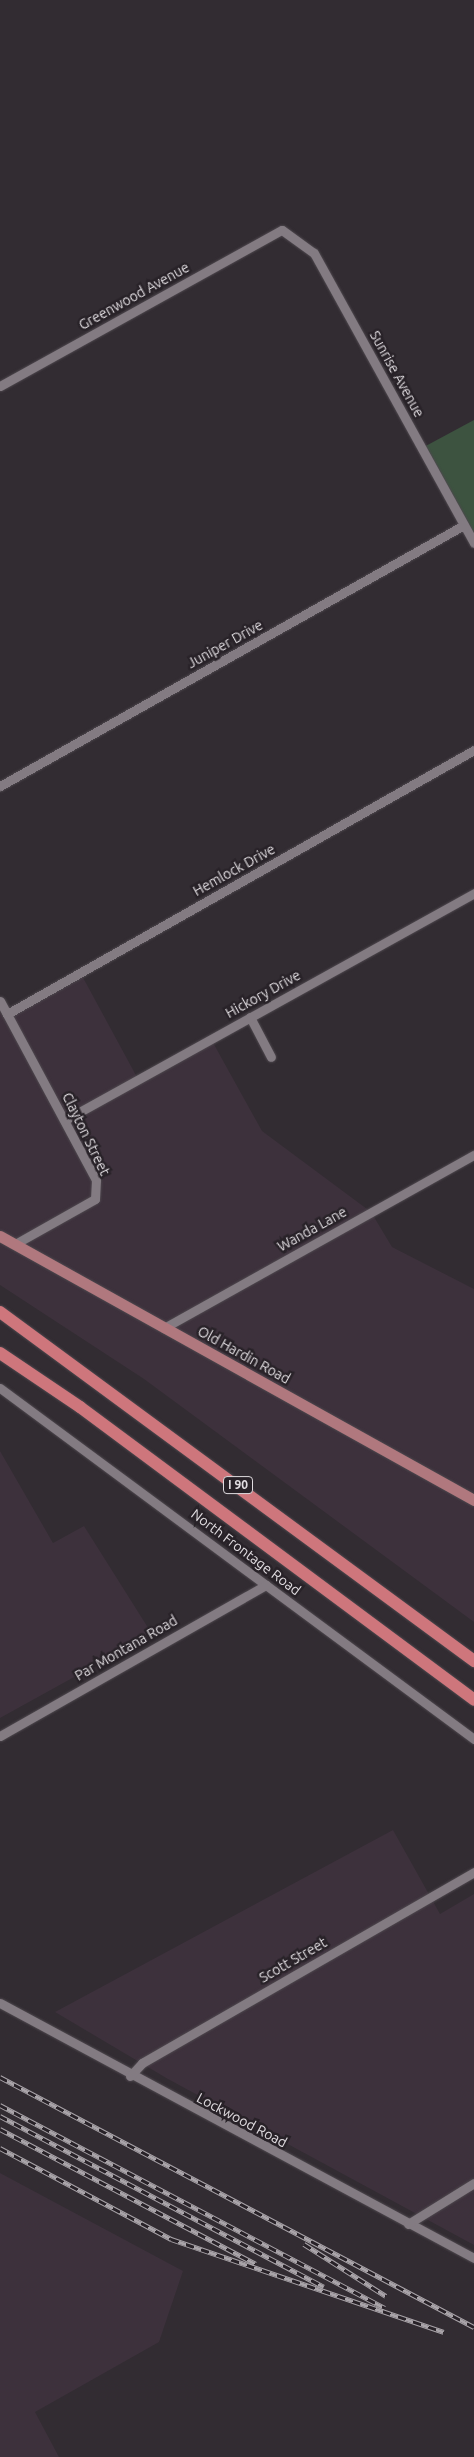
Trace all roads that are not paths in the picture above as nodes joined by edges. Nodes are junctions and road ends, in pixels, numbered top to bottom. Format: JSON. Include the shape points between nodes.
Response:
{"nodes":[{"id":1,"x":282,"y":230,"type":"joint"},
{"id":2,"x":0,"y":386,"type":"edge"},
{"id":3,"x":464,"y":525,"type":"junction"},
{"id":4,"x":474,"y":543,"type":"edge"},
{"id":5,"x":474,"y":750,"type":"edge"},
{"id":6,"x":0,"y":786,"type":"edge"},
{"id":7,"x":474,"y":893,"type":"edge"},
{"id":8,"x":0,"y":1001,"type":"edge"},
{"id":9,"x":7,"y":1014,"type":"junction"},
{"id":10,"x":250,"y":1017,"type":"junction"},
{"id":11,"x":271,"y":1057,"type":"dead end"},
{"id":12,"x":65,"y":1120,"type":"junction"},
{"id":13,"x":474,"y":1155,"type":"edge"},
{"id":14,"x":0,"y":1236,"type":"edge"},
{"id":15,"x":15,"y":1244,"type":"junction"},
{"id":16,"x":0,"y":1312,"type":"edge"},
{"id":17,"x":164,"y":1328,"type":"junction"},
{"id":18,"x":0,"y":1353,"type":"edge"},
{"id":19,"x":0,"y":1388,"type":"edge"},
{"id":20,"x":474,"y":1500,"type":"edge"},
{"id":21,"x":266,"y":1585,"type":"junction"},
{"id":22,"x":474,"y":1661,"type":"edge"},
{"id":23,"x":474,"y":1700,"type":"edge"},
{"id":24,"x":0,"y":1736,"type":"edge"},
{"id":25,"x":474,"y":1739,"type":"edge"},
{"id":26,"x":474,"y":1872,"type":"edge"},
{"id":27,"x":0,"y":2003,"type":"edge"},
{"id":28,"x":130,"y":2076,"type":"junction"},
{"id":29,"x":474,"y":2183,"type":"edge"},
{"id":30,"x":408,"y":2224,"type":"junction"},
{"id":31,"x":474,"y":2258,"type":"edge"}],
"edges":[{"from":1,"to":2,"type":"street","name":"Greenwood Avenue"},
{"from":1,"to":3,"type":"street","name":"Sunrise Avenue","via":[[314,253]]},
{"from":3,"to":4,"type":"street","name":"Sunrise Avenue"},
{"from":3,"to":6,"type":"street","name":"Juniper Drive"},
{"from":5,"to":9,"type":"street","name":"Hemlock Drive"},
{"from":7,"to":10,"type":"street","name":"Hickory Drive"},
{"from":8,"to":9,"type":"street","name":"Clayton Street"},
{"from":9,"to":12,"type":"street","name":"Clayton Street"},
{"from":10,"to":11,"type":"street"},
{"from":10,"to":12,"type":"street","name":"Hickory Drive"},
{"from":12,"to":15,"type":"street","name":"Clayton Street","via":[[96,1180],[96,1199]]},
{"from":13,"to":17,"type":"street","name":"Wanda Lane"},
{"from":14,"to":15,"type":"main road","name":"Old Hardin Road"},
{"from":15,"to":17,"type":"main road","name":"Old Hardin Road"},
{"from":16,"to":22,"type":"highway","number":"I 90"},
{"from":17,"to":20,"type":"main road","name":"Old Hardin Road"},
{"from":18,"to":23,"type":"highway","number":"I 90","via":[[80,1406]]},
{"from":19,"to":21,"type":"street","name":"North Frontage Road"},
{"from":21,"to":24,"type":"street","name":"Par Montana Road"},
{"from":21,"to":25,"type":"street","name":"North Frontage Road"},
{"from":26,"to":28,"type":"street","name":"Scott Street","via":[[142,2063]]},
{"from":27,"to":28,"type":"street","name":"Lockwood Road"},
{"from":28,"to":30,"type":"street","name":"Lockwood Road"},
{"from":29,"to":30,"type":"street"},
{"from":30,"to":31,"type":"street","name":"Lockwood Road"}]}
